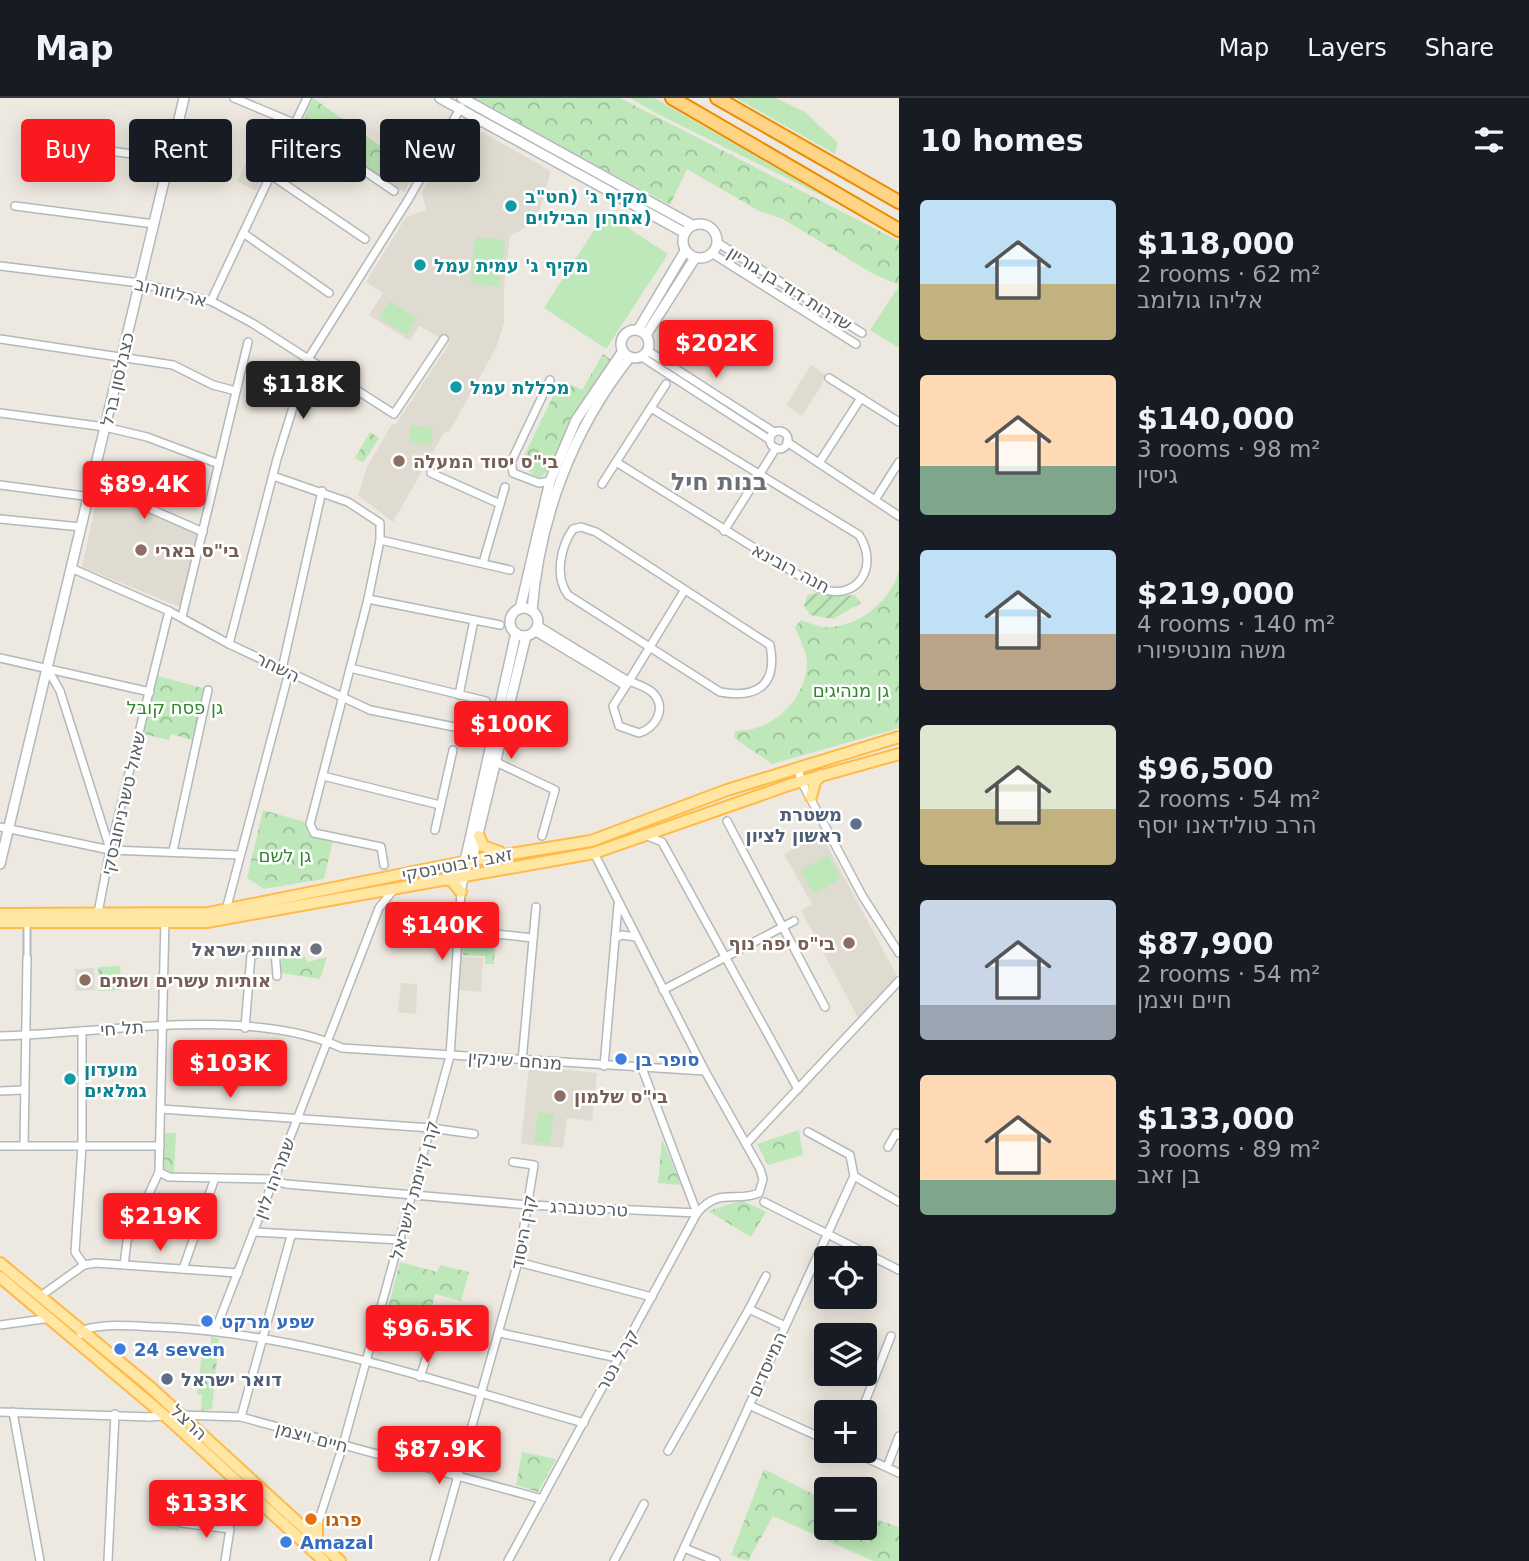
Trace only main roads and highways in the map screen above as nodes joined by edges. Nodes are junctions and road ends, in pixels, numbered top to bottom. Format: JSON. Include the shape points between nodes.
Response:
{"nodes":[{"id":1,"x":672,"y":98,"type":"edge"},
{"id":2,"x":717,"y":98,"type":"edge"},
{"id":3,"x":899,"y":202,"type":"edge"},
{"id":4,"x":899,"y":230,"type":"edge"},
{"id":5,"x":899,"y":737,"type":"edge"},
{"id":6,"x":899,"y":754,"type":"edge"},
{"id":7,"x":822,"y":775,"type":"junction"},
{"id":8,"x":811,"y":799,"type":"road end"},
{"id":9,"x":479,"y":836,"type":"road end"},
{"id":10,"x":514,"y":853,"type":"junction"},
{"id":11,"x":441,"y":879,"type":"junction"},
{"id":12,"x":461,"y":892,"type":"road end"},
{"id":13,"x":0,"y":914,"type":"edge"},
{"id":14,"x":165,"y":918,"type":"junction"},
{"id":15,"x":0,"y":922,"type":"edge"},
{"id":16,"x":0,"y":1263,"type":"edge"},
{"id":17,"x":0,"y":1277,"type":"edge"},
{"id":18,"x":84,"y":1335,"type":"junction"},
{"id":19,"x":176,"y":1418,"type":"junction"},
{"id":20,"x":307,"y":1533,"type":"junction"},
{"id":21,"x":317,"y":1541,"type":"junction"},
{"id":22,"x":324,"y":1561,"type":"edge"},
{"id":23,"x":340,"y":1561,"type":"edge"}],
"edges":[{"from":1,"to":4,"type":"highway"},
{"from":2,"to":3,"type":"highway"},
{"from":5,"to":10,"type":"main road","name":"זאב ז'בוטינסקי","via":[[798,767],[591,841]]},
{"from":6,"to":7,"type":"main road","name":"זאב ז'בוטינסקי"},
{"from":7,"to":8,"type":"main road"},
{"from":7,"to":11,"type":"main road","name":"זאב ז'בוטינסקי","via":[[594,853]]},
{"from":9,"to":10,"type":"main road","via":[[483,846],[492,851]]},
{"from":10,"to":14,"type":"main road","name":"זאב ז'בוטינסקי"},
{"from":11,"to":12,"type":"main road","via":[[452,881]]},
{"from":11,"to":14,"type":"main road","name":"זאב ז'בוטינסקי","via":[[207,922]]},
{"from":13,"to":14,"type":"main road","name":"זאב ז'בוטינסקי"},
{"from":14,"to":15,"type":"main road","name":"זאב ז'בוטינסקי"},
{"from":16,"to":18,"type":"main road","name":"הרצל"},
{"from":17,"to":18,"type":"main road","name":"הרצל","via":[[51,1318]]},
{"from":18,"to":19,"type":"main road","name":"הרצל"},
{"from":18,"to":19,"type":"main road","name":"הרצל"},
{"from":19,"to":20,"type":"main road","name":"הרצל","via":[[197,1429]]},
{"from":19,"to":22,"type":"main road","name":"הרצל"},
{"from":20,"to":21,"type":"main road","name":"הרצל"},
{"from":20,"to":21,"type":"main road","via":[[317,1526]]},
{"from":21,"to":23,"type":"main road","name":"הרצל"}]}
